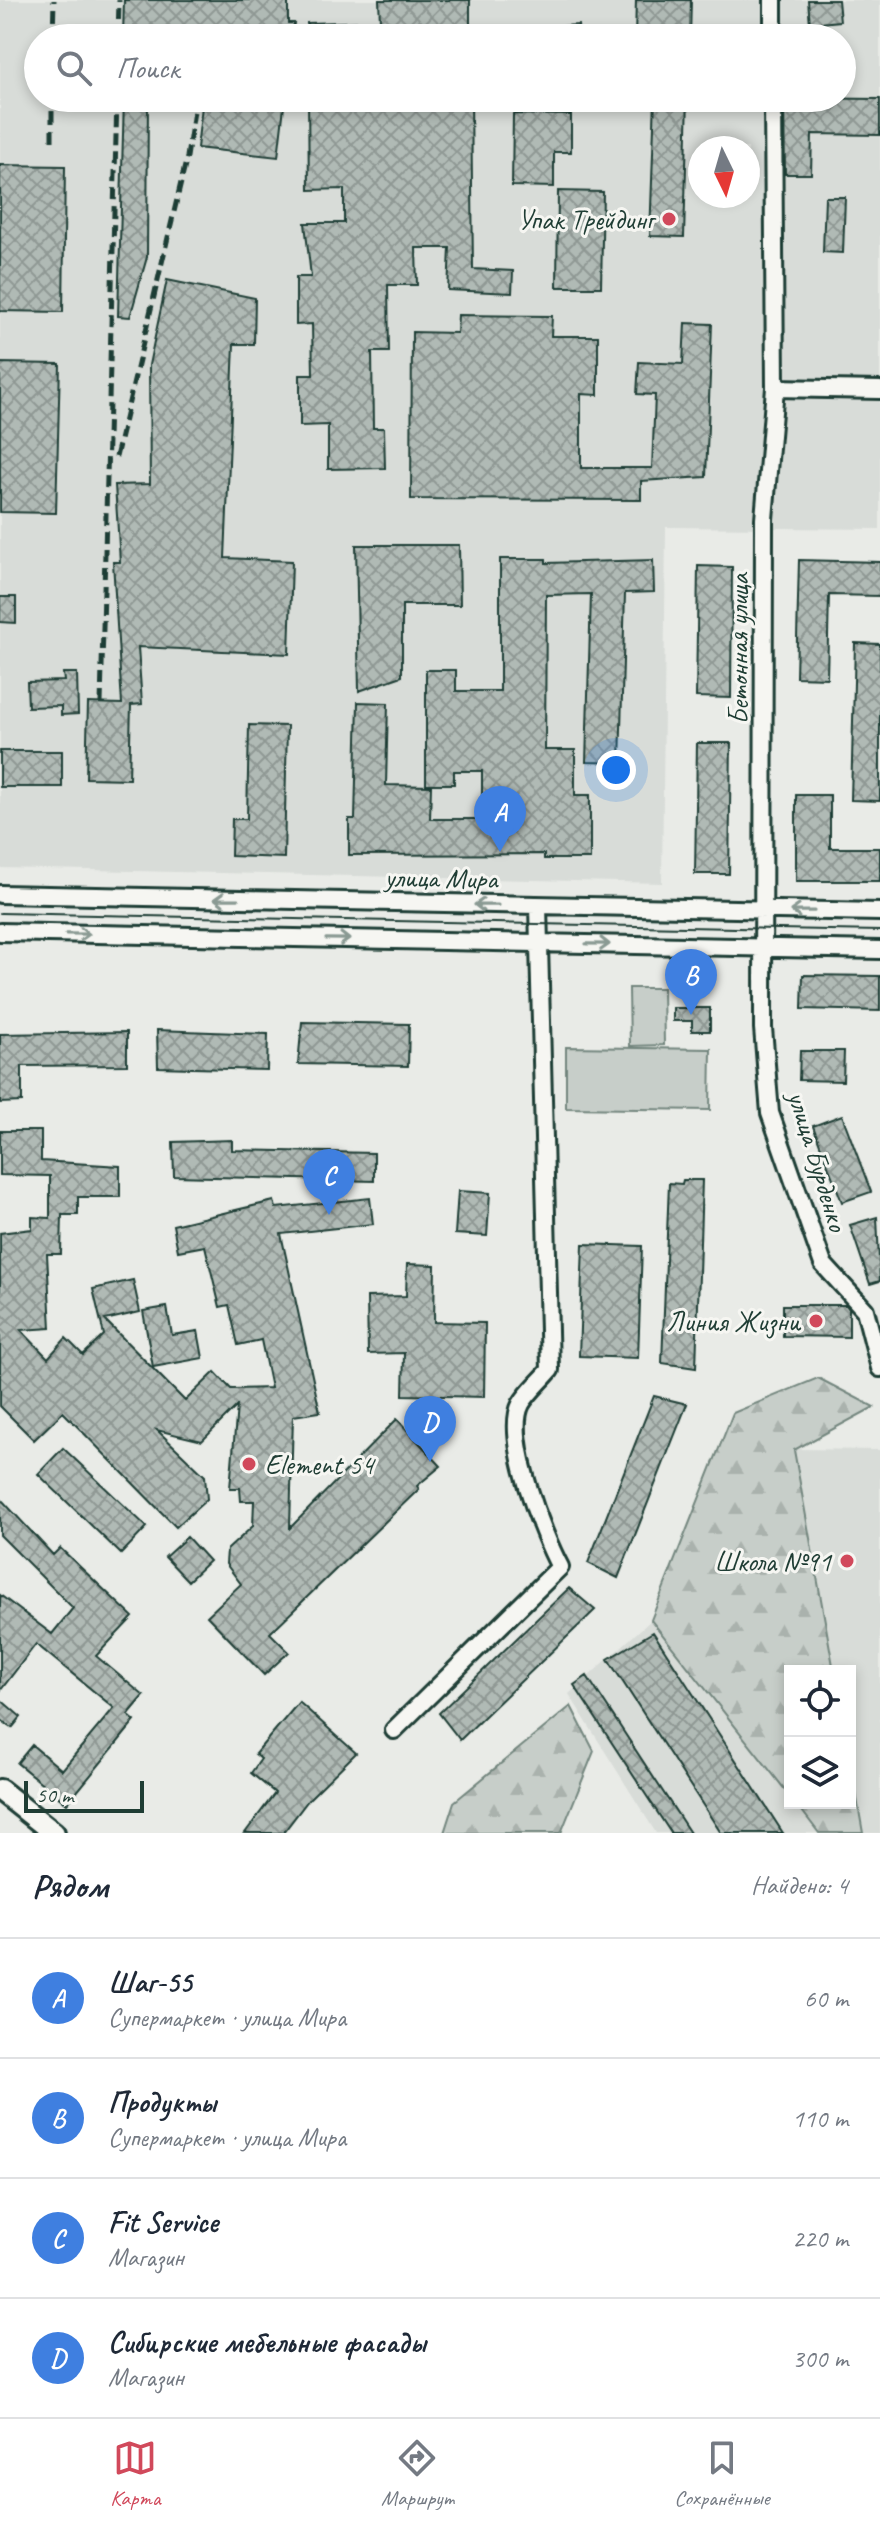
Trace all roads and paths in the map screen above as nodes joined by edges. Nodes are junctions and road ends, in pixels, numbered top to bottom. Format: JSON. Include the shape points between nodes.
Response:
{"nodes":[{"id":1,"x":773,"y":0,"type":"edge"},
{"id":2,"x":773,"y":24,"type":"edge"},
{"id":3,"x":773,"y":112,"type":"edge"},
{"id":4,"x":775,"y":388,"type":"junction"},
{"id":5,"x":880,"y":390,"type":"edge"},
{"id":6,"x":0,"y":894,"type":"edge"},
{"id":7,"x":538,"y":906,"type":"junction"},
{"id":8,"x":764,"y":910,"type":"junction"},
{"id":9,"x":880,"y":912,"type":"edge"},
{"id":10,"x":0,"y":932,"type":"edge"},
{"id":11,"x":539,"y":943,"type":"junction"},
{"id":12,"x":764,"y":947,"type":"junction"},
{"id":13,"x":880,"y":950,"type":"edge"},
{"id":14,"x":880,"y":1368,"type":"edge"},
{"id":15,"x":394,"y":1730,"type":"dead end"},
{"id":16,"x":0,"y":1790,"type":"edge"},
{"id":17,"x":54,"y":1833,"type":"edge"}],
"edges":[{"from":1,"to":2,"type":"street"},
{"from":3,"to":4,"type":"street","name":"Бетонная улица"},
{"from":4,"to":5,"type":"street"},
{"from":4,"to":8,"type":"street","name":"Бетонная улица","via":[[764,519]]},
{"from":7,"to":6,"type":"street","name":"улица Мира","one_way":true},
{"from":7,"to":8,"type":"street","name":"улица Мира"},
{"from":7,"to":11,"type":"street"},
{"from":9,"to":8,"type":"street","name":"улица Мира","one_way":true},
{"from":8,"to":12,"type":"street","name":"Бетонная улица"},
{"from":10,"to":11,"type":"street","one_way":true},
{"from":11,"to":12,"type":"street","one_way":true},
{"from":11,"to":15,"type":"street","via":[[550,1370],[520,1406],[518,1442],[538,1526],[560,1567]]},
{"from":12,"to":13,"type":"street"},
{"from":12,"to":14,"type":"street","name":"улица Бурденко","via":[[770,1113],[823,1264],[865,1310]]},
{"from":16,"to":17,"type":"main road"}]}
